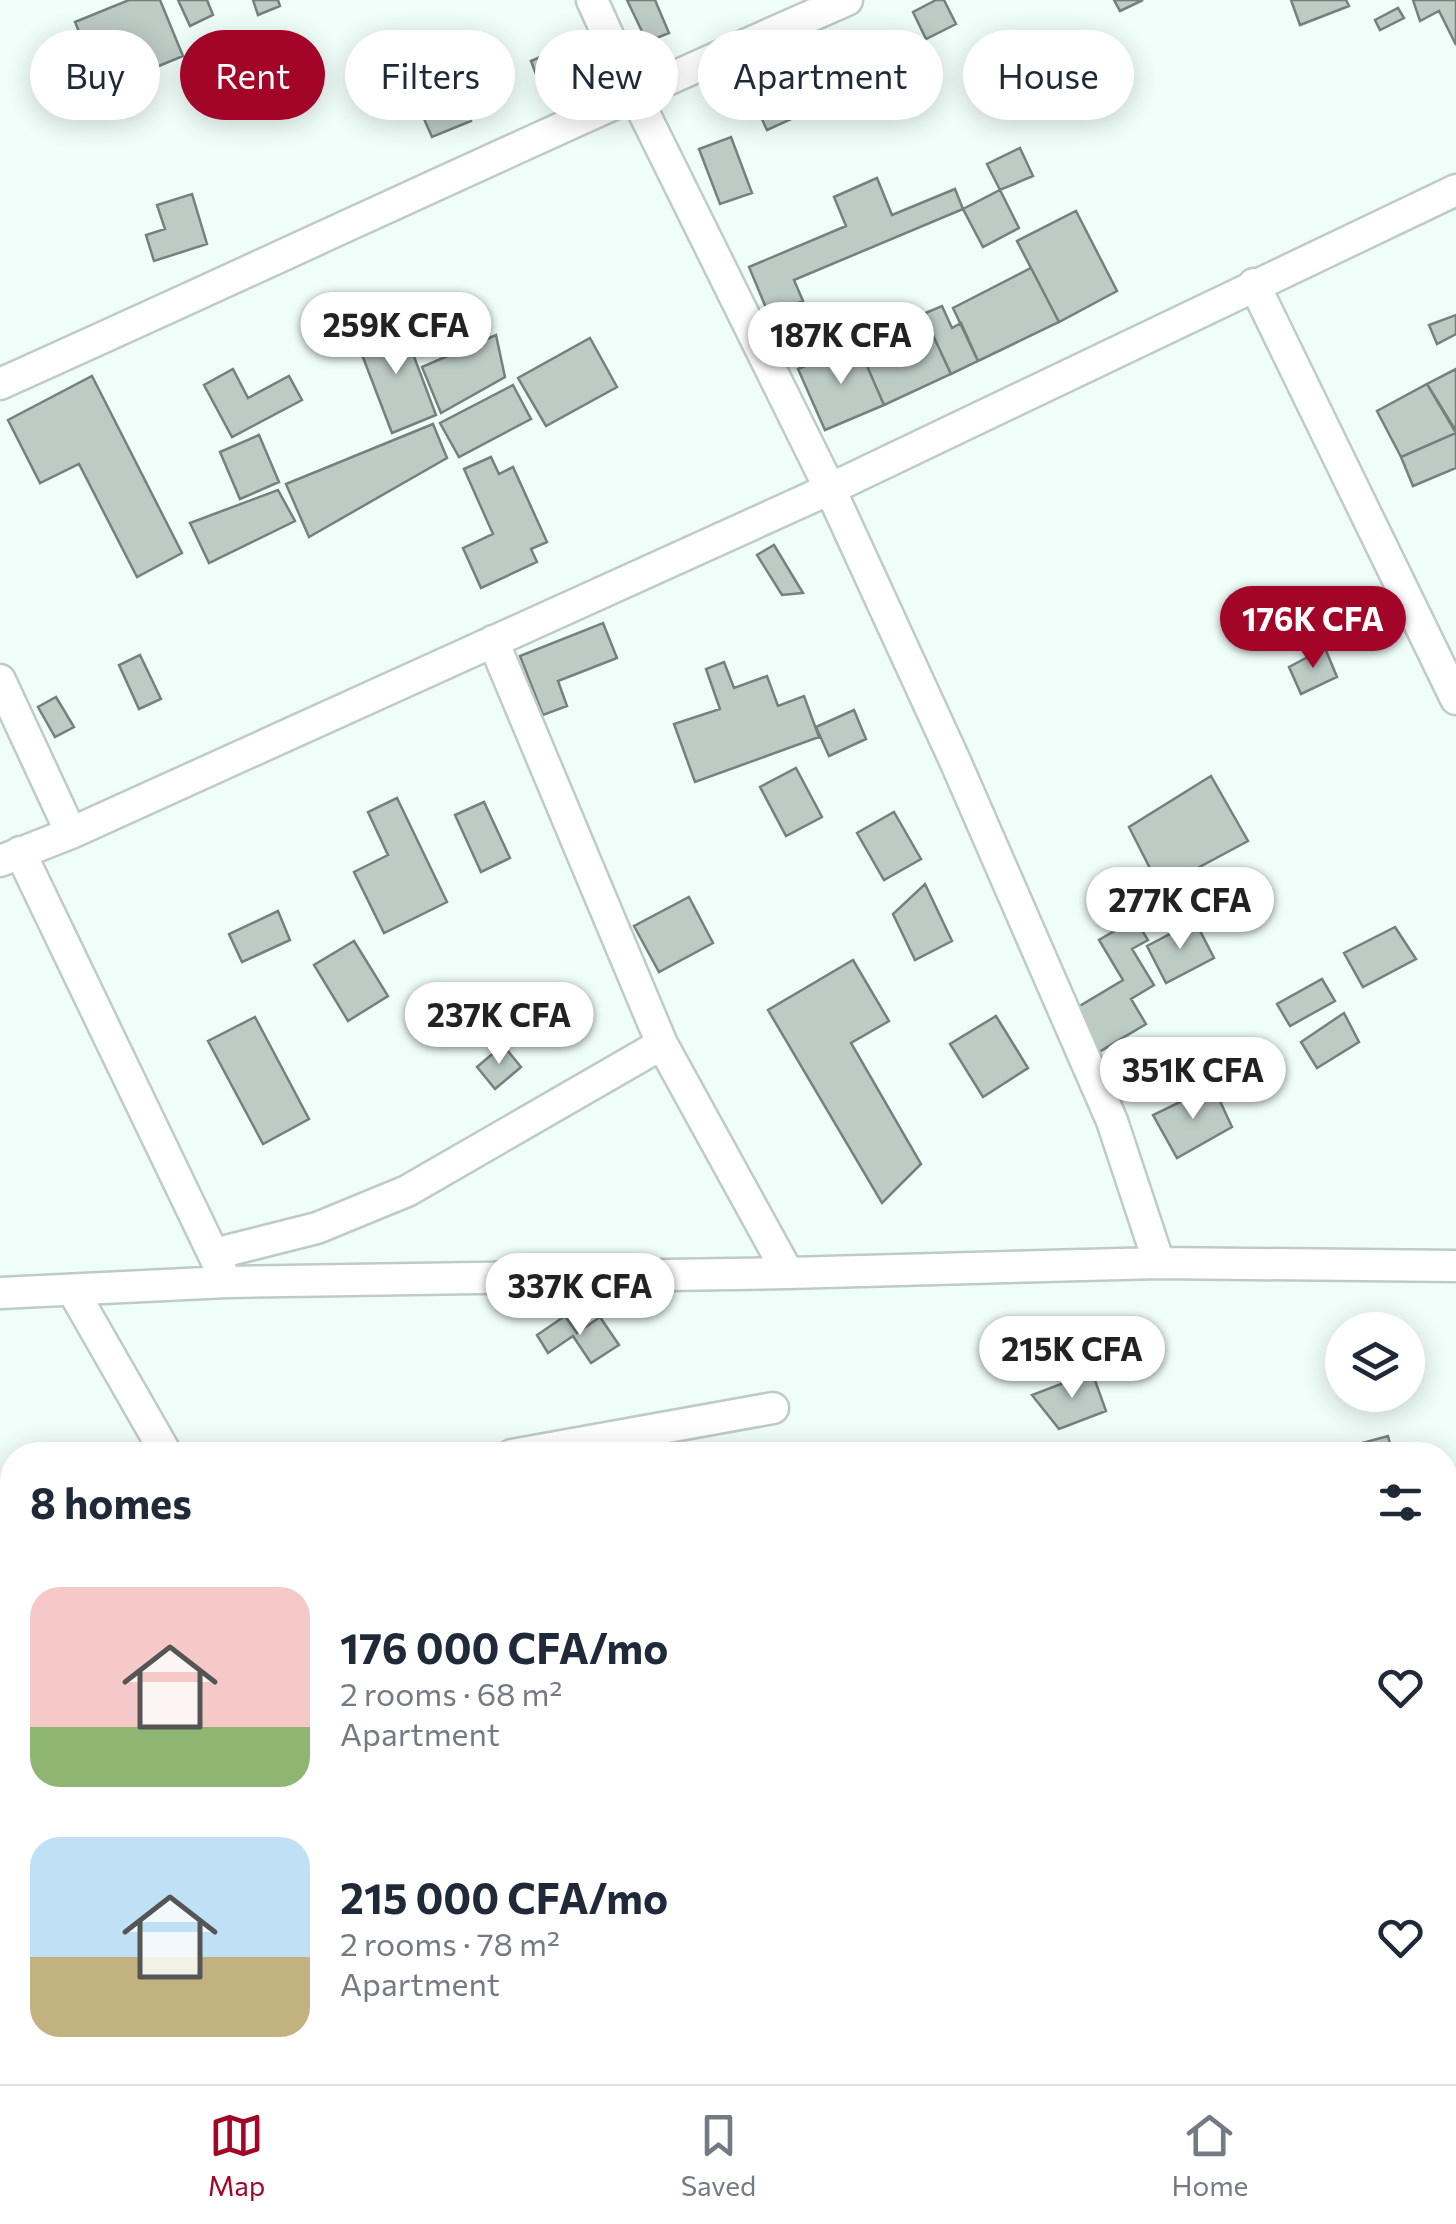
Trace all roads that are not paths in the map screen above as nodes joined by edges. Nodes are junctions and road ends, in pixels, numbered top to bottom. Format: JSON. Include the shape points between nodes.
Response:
{"nodes":[{"id":1,"x":592,"y":0,"type":"edge"},
{"id":2,"x":847,"y":0,"type":"edge"},
{"id":3,"x":606,"y":30,"type":"edge"},
{"id":4,"x":678,"y":74,"type":"edge"},
{"id":5,"x":576,"y":120,"type":"edge"},
{"id":6,"x":647,"y":120,"type":"edge"},
{"id":7,"x":1456,"y":190,"type":"edge"},
{"id":8,"x":1254,"y":284,"type":"junction"},
{"id":9,"x":0,"y":384,"type":"edge"},
{"id":10,"x":830,"y":489,"type":"junction"},
{"id":11,"x":493,"y":641,"type":"junction"},
{"id":12,"x":0,"y":680,"type":"edge"},
{"id":13,"x":1456,"y":699,"type":"edge"},
{"id":14,"x":71,"y":832,"type":"junction"},
{"id":15,"x":10,"y":857,"type":"edge"},
{"id":16,"x":662,"y":1044,"type":"junction"},
{"id":17,"x":1159,"y":1263,"type":"junction"},
{"id":18,"x":1456,"y":1266,"type":"edge"},
{"id":19,"x":220,"y":1268,"type":"junction"},
{"id":20,"x":788,"y":1273,"type":"junction"},
{"id":21,"x":73,"y":1290,"type":"junction"},
{"id":22,"x":0,"y":1293,"type":"edge"},
{"id":23,"x":774,"y":1408,"type":"dead end"},
{"id":24,"x":159,"y":1442,"type":"edge"},
{"id":25,"x":584,"y":1442,"type":"edge"}],
"edges":[{"from":1,"to":3,"type":"street"},
{"from":2,"to":4,"type":"street"},
{"from":5,"to":9,"type":"street"},
{"from":6,"to":10,"type":"street"},
{"from":7,"to":8,"type":"street"},
{"from":8,"to":10,"type":"street"},
{"from":8,"to":13,"type":"street"},
{"from":10,"to":11,"type":"street"},
{"from":10,"to":17,"type":"street","via":[[1112,1121]]},
{"from":11,"to":14,"type":"street"},
{"from":11,"to":16,"type":"street"},
{"from":12,"to":14,"type":"street"},
{"from":14,"to":15,"type":"street"},
{"from":15,"to":19,"type":"street"},
{"from":16,"to":19,"type":"street","via":[[406,1191]]},
{"from":16,"to":20,"type":"street"},
{"from":17,"to":18,"type":"street"},
{"from":17,"to":20,"type":"street"},
{"from":19,"to":20,"type":"street"},
{"from":19,"to":21,"type":"street"},
{"from":21,"to":22,"type":"street"},
{"from":21,"to":24,"type":"street"},
{"from":23,"to":25,"type":"street"}]}
